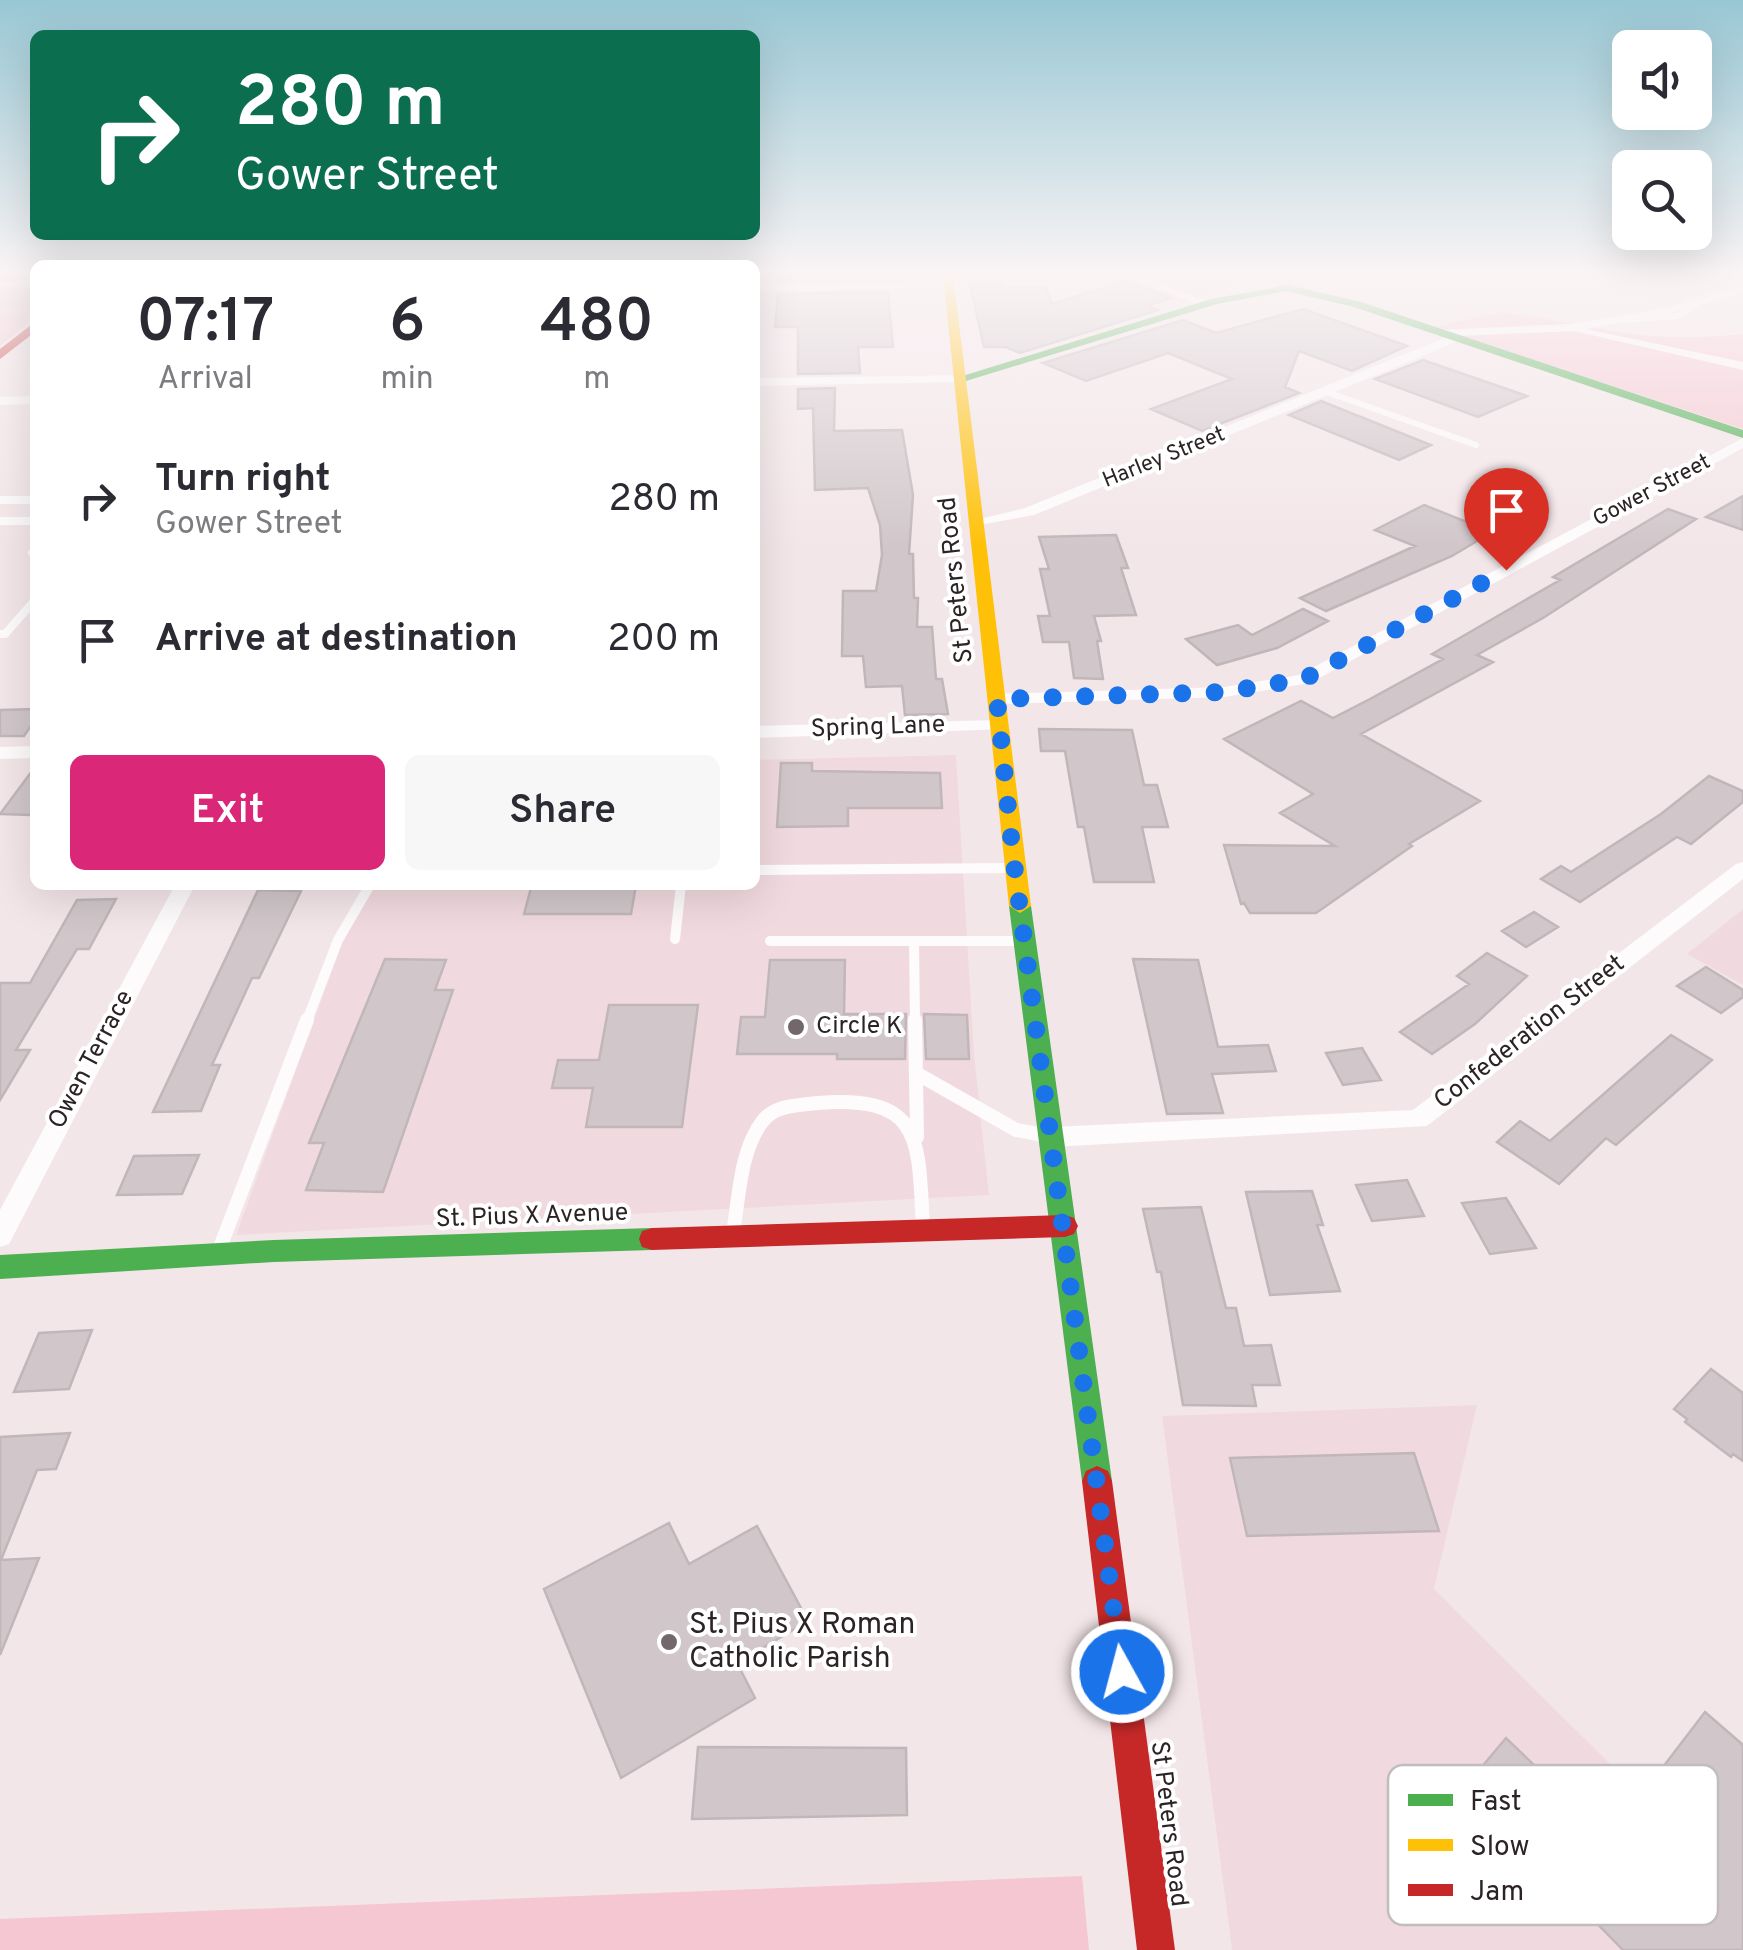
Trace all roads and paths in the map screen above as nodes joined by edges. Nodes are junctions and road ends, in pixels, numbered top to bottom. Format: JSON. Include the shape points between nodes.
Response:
{"nodes":[{"id":1,"x":960,"y":366,"type":"edge"},
{"id":2,"x":1001,"y":366,"type":"edge"},
{"id":3,"x":1382,"y":366,"type":"edge"},
{"id":4,"x":1540,"y":366,"type":"edge"},
{"id":5,"x":962,"y":378,"type":"junction"},
{"id":6,"x":760,"y":382,"type":"edge"},
{"id":7,"x":1327,"y":392,"type":"junction"},
{"id":8,"x":30,"y":400,"type":"edge"},
{"id":9,"x":0,"y":401,"type":"edge"},
{"id":10,"x":1743,"y":434,"type":"edge"},
{"id":11,"x":1743,"y":442,"type":"edge"},
{"id":12,"x":1476,"y":445,"type":"dead end"},
{"id":13,"x":0,"y":500,"type":"edge"},
{"id":14,"x":30,"y":500,"type":"edge"},
{"id":15,"x":0,"y":520,"type":"edge"},
{"id":16,"x":30,"y":520,"type":"edge"},
{"id":17,"x":979,"y":521,"type":"junction"},
{"id":18,"x":30,"y":606,"type":"edge"},
{"id":19,"x":0,"y":634,"type":"edge"},
{"id":20,"x":997,"y":699,"type":"junction"},
{"id":21,"x":1000,"y":725,"type":"junction"},
{"id":22,"x":760,"y":732,"type":"edge"},
{"id":23,"x":0,"y":752,"type":"edge"},
{"id":24,"x":30,"y":752,"type":"edge"},
{"id":25,"x":1015,"y":868,"type":"junction"},
{"id":26,"x":1743,"y":869,"type":"edge"},
{"id":27,"x":760,"y":870,"type":"edge"},
{"id":28,"x":181,"y":890,"type":"edge"},
{"id":29,"x":367,"y":890,"type":"edge"},
{"id":30,"x":680,"y":890,"type":"edge"},
{"id":31,"x":674,"y":939,"type":"dead end"},
{"id":32,"x":770,"y":941,"type":"dead end"},
{"id":33,"x":914,"y":941,"type":"junction"},
{"id":34,"x":1025,"y":941,"type":"junction"},
{"id":35,"x":916,"y":1073,"type":"junction"},
{"id":36,"x":1052,"y":1137,"type":"junction"},
{"id":37,"x":917,"y":1138,"type":"junction"},
{"id":38,"x":1065,"y":1226,"type":"junction"},
{"id":39,"x":924,"y":1231,"type":"junction"},
{"id":40,"x":0,"y":1236,"type":"edge"},
{"id":41,"x":732,"y":1238,"type":"junction"},
{"id":42,"x":217,"y":1255,"type":"junction"},
{"id":43,"x":0,"y":1267,"type":"edge"},
{"id":44,"x":1156,"y":1950,"type":"edge"}],
"edges":[{"from":1,"to":5,"type":"street","name":"St Peters Road"},
{"from":2,"to":5,"type":"street"},
{"from":3,"to":7,"type":"street","name":"Harley Street"},
{"from":4,"to":10,"type":"street"},
{"from":5,"to":6,"type":"street"},
{"from":5,"to":17,"type":"street","name":"St Peters Road"},
{"from":7,"to":12,"type":"lane"},
{"from":7,"to":17,"type":"street","name":"Harley Street","via":[[1030,512]]},
{"from":8,"to":9,"type":"street"},
{"from":11,"to":20,"type":"street","name":"Gower Street","via":[[1304,679],[1224,692]]},
{"from":13,"to":14,"type":"street"},
{"from":15,"to":16,"type":"lane"},
{"from":17,"to":20,"type":"street","name":"St Peters Road"},
{"from":18,"to":19,"type":"lane"},
{"from":20,"to":21,"type":"street","name":"St Peters Road"},
{"from":21,"to":22,"type":"street","name":"Spring Lane"},
{"from":21,"to":25,"type":"street","name":"St Peters Road"},
{"from":23,"to":24,"type":"street"},
{"from":25,"to":27,"type":"lane"},
{"from":25,"to":34,"type":"street","name":"St Peters Road"},
{"from":26,"to":36,"type":"street","name":"Confederation Street","via":[[1418,1119]]},
{"from":28,"to":40,"type":"street","name":"Owen Terrace"},
{"from":29,"to":42,"type":"lane","via":[[338,940]]},
{"from":30,"to":31,"type":"lane"},
{"from":32,"to":33,"type":"lane"},
{"from":33,"to":34,"type":"lane"},
{"from":33,"to":35,"type":"lane"},
{"from":34,"to":36,"type":"street","name":"St Peters Road"},
{"from":35,"to":36,"type":"lane","via":[[1016,1130]]},
{"from":35,"to":37,"type":"lane"},
{"from":36,"to":38,"type":"street","name":"St Peters Road"},
{"from":37,"to":39,"type":"lane"},
{"from":37,"to":41,"type":"lane","via":[[905,1118],[884,1106],[848,1099],[765,1116],[754,1133]]},
{"from":38,"to":39,"type":"street","name":"St. Pius X Avenue"},
{"from":38,"to":44,"type":"street","name":"St Peters Road"},
{"from":39,"to":41,"type":"street","name":"St. Pius X Avenue"},
{"from":41,"to":42,"type":"street","name":"St. Pius X Avenue"},
{"from":42,"to":43,"type":"street","name":"St. Pius X Avenue"}]}
